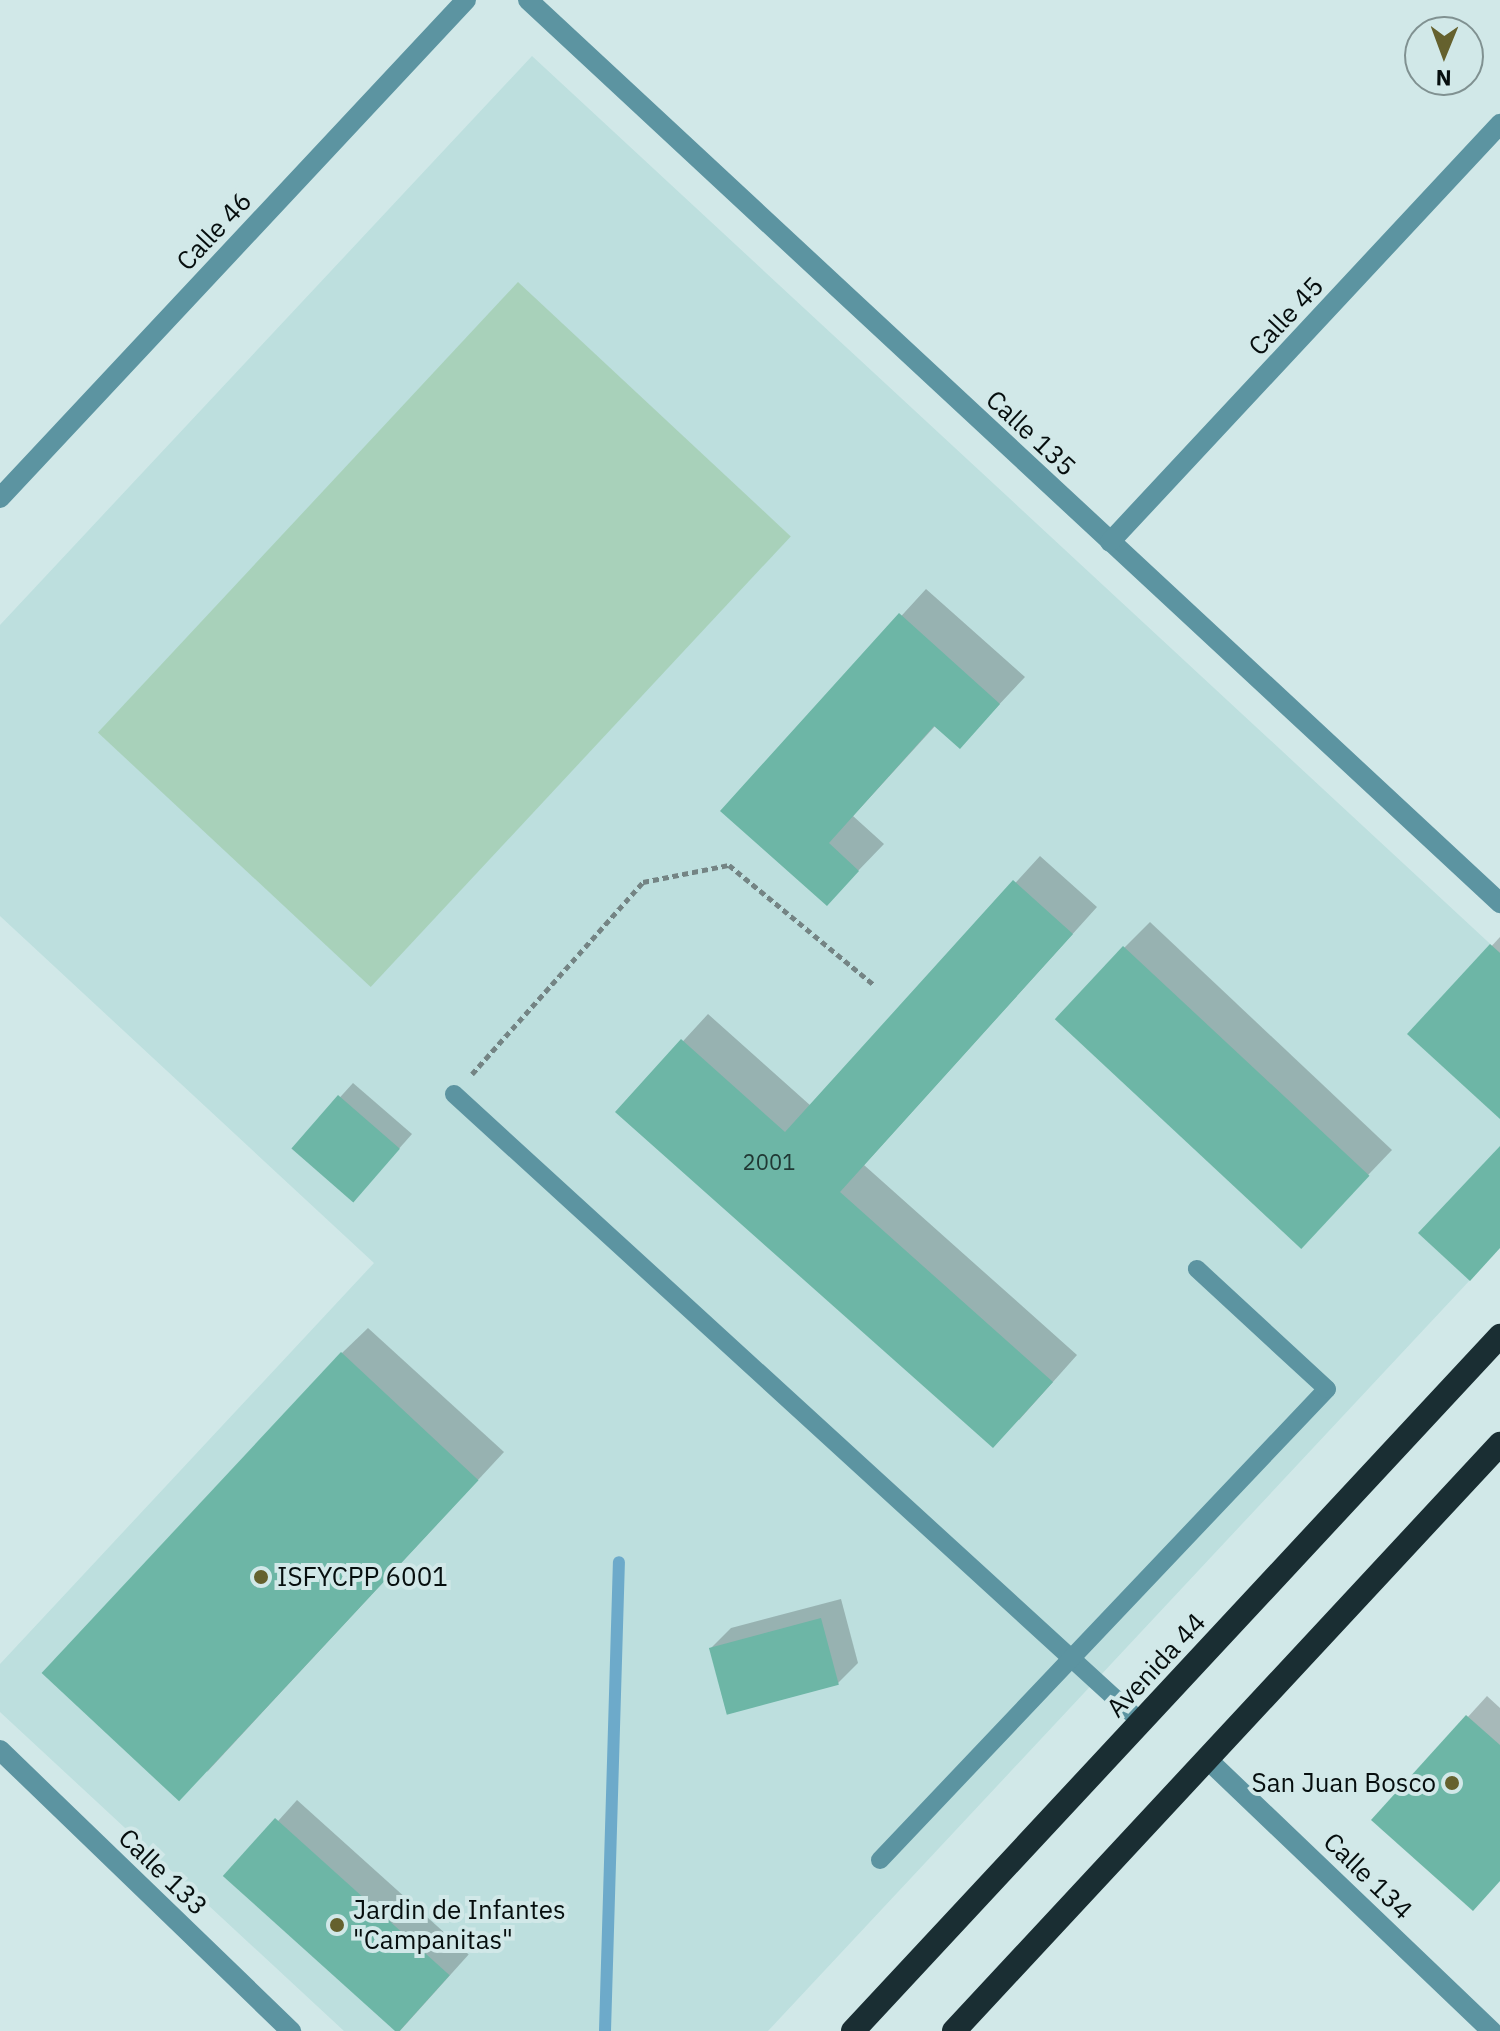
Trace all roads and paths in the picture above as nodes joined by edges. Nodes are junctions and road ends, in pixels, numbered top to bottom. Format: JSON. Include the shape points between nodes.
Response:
{"nodes":[{"id":1,"x":466,"y":0,"type":"edge"},
{"id":2,"x":528,"y":0,"type":"edge"},
{"id":3,"x":1500,"y":124,"type":"edge"},
{"id":4,"x":0,"y":498,"type":"edge"},
{"id":5,"x":1110,"y":542,"type":"junction"},
{"id":6,"x":1500,"y":903,"type":"edge"},
{"id":7,"x":873,"y":984,"type":"dead end"},
{"id":8,"x":454,"y":1094,"type":"joint"},
{"id":9,"x":1197,"y":1269,"type":"dead end"},
{"id":10,"x":1500,"y":1336,"type":"edge"},
{"id":11,"x":1500,"y":1444,"type":"edge"},
{"id":12,"x":1074,"y":1660,"type":"junction"},
{"id":13,"x":1141,"y":1722,"type":"junction"},
{"id":14,"x":0,"y":1750,"type":"edge"},
{"id":15,"x":1207,"y":1759,"type":"junction"},
{"id":16,"x":880,"y":1860,"type":"dead end"},
{"id":17,"x":291,"y":2031,"type":"edge"},
{"id":18,"x":853,"y":2031,"type":"edge"},
{"id":19,"x":954,"y":2031,"type":"edge"},
{"id":20,"x":1492,"y":2031,"type":"edge"}],
"edges":[{"from":1,"to":4,"type":"street","name":"Calle 46"},
{"from":2,"to":5,"type":"street","name":"Calle 135"},
{"from":3,"to":5,"type":"street","name":"Calle 45"},
{"from":5,"to":6,"type":"street","name":"Calle 135"},
{"from":7,"to":8,"type":"path","via":[[729,865],[643,882]]},
{"from":8,"to":12,"type":"lane"},
{"from":9,"to":12,"type":"lane","via":[[1327,1389]]},
{"from":10,"to":13,"type":"highway","name":"Avenida 44"},
{"from":11,"to":15,"type":"highway"},
{"from":12,"to":13,"type":"lane"},
{"from":12,"to":16,"type":"lane"},
{"from":13,"to":18,"type":"highway","name":"Avenida 44"},
{"from":14,"to":17,"type":"street","name":"Calle 133"},
{"from":15,"to":19,"type":"highway"},
{"from":15,"to":20,"type":"street","name":"Calle 134"}]}
